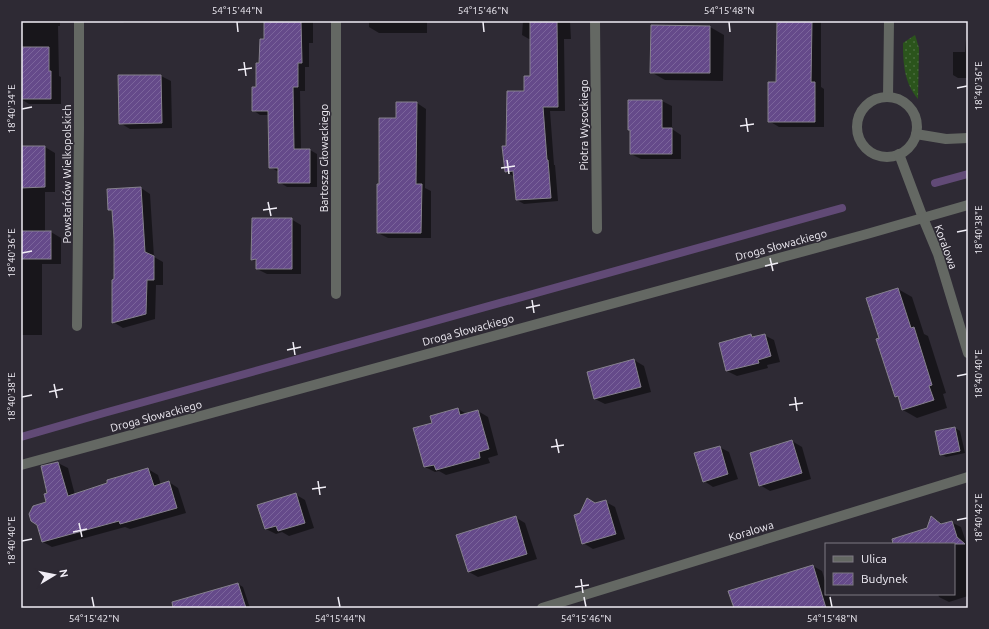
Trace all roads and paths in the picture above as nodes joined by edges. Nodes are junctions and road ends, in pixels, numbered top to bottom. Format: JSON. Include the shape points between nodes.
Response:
{"nodes":[{"id":1,"x":79,"y":21,"type":"edge"},
{"id":2,"x":336,"y":21,"type":"edge"},
{"id":3,"x":595,"y":21,"type":"edge"},
{"id":4,"x":889,"y":21,"type":"edge"},
{"id":5,"x":888,"y":97,"type":"junction"},
{"id":6,"x":916,"y":134,"type":"junction"},
{"id":7,"x":968,"y":138,"type":"edge"},
{"id":8,"x":899,"y":154,"type":"junction"},
{"id":9,"x":968,"y":205,"type":"edge"},
{"id":10,"x":923,"y":218,"type":"junction"},
{"id":11,"x":597,"y":228,"type":"dead end"},
{"id":12,"x":336,"y":294,"type":"dead end"},
{"id":13,"x":77,"y":326,"type":"dead end"},
{"id":14,"x":968,"y":353,"type":"edge"},
{"id":15,"x":21,"y":465,"type":"edge"},
{"id":16,"x":968,"y":477,"type":"edge"},
{"id":17,"x":542,"y":608,"type":"edge"}],
"edges":[{"from":1,"to":13,"type":"street","name":"Powstańców Wielkopolskich"},
{"from":2,"to":12,"type":"street","name":"Bartosza Głowackiego"},
{"from":3,"to":11,"type":"street","name":"Piotra Wysockiego"},
{"from":4,"to":5,"type":"street"},
{"from":5,"to":6,"type":"street","via":[[897,98],[910,108],[917,124]]},
{"from":5,"to":8,"type":"street","via":[[871,101],[864,107],[857,122],[857,132],[865,148],[873,153],[890,157]]},
{"from":6,"to":7,"type":"street","via":[[946,139]]},
{"from":6,"to":8,"type":"street","via":[[912,142]]},
{"from":8,"to":10,"type":"street","name":"Koralowa"},
{"from":9,"to":10,"type":"street","name":"Droga Słowackiego"},
{"from":10,"to":14,"type":"street","name":"Koralowa","via":[[938,254]]},
{"from":10,"to":15,"type":"street","name":"Droga Słowackiego"},
{"from":16,"to":17,"type":"street","name":"Koralowa"}]}
